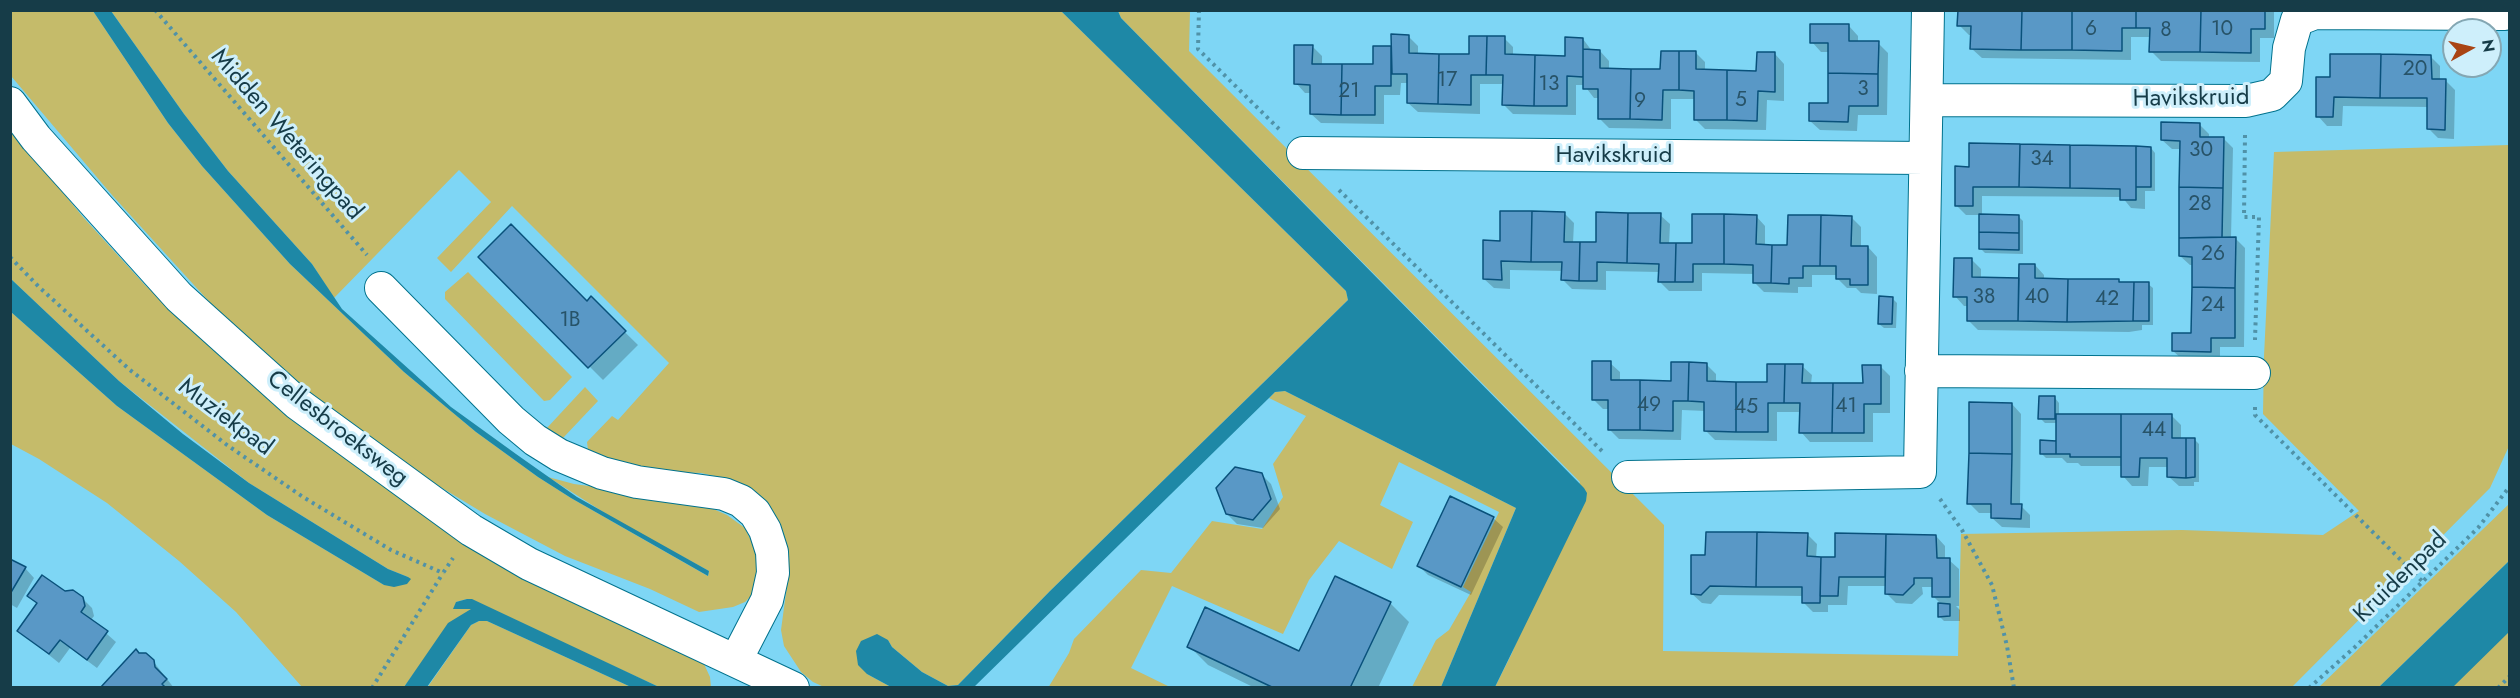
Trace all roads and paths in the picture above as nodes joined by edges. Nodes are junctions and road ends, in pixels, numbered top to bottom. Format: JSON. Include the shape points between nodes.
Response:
{"nodes":[{"id":1,"x":155,"y":10,"type":"edge"},
{"id":2,"x":1199,"y":10,"type":"edge"},
{"id":3,"x":1928,"y":10,"type":"edge"},
{"id":4,"x":2505,"y":14,"type":"dead end"},
{"id":5,"x":1927,"y":100,"type":"junction"},
{"id":6,"x":2246,"y":101,"type":"junction"},
{"id":7,"x":10,"y":102,"type":"edge"},
{"id":8,"x":1302,"y":153,"type":"junction"},
{"id":9,"x":1925,"y":158,"type":"junction"},
{"id":10,"x":10,"y":257,"type":"edge"},
{"id":11,"x":381,"y":288,"type":"joint"},
{"id":12,"x":1921,"y":370,"type":"junction"},
{"id":13,"x":2254,"y":373,"type":"junction"},
{"id":14,"x":1920,"y":472,"type":"junction"},
{"id":15,"x":1628,"y":477,"type":"joint"},
{"id":16,"x":2510,"y":486,"type":"edge"},
{"id":17,"x":471,"y":530,"type":"junction"},
{"id":18,"x":443,"y":573,"type":"junction"},
{"id":19,"x":2422,"y":581,"type":"junction"},
{"id":20,"x":736,"y":660,"type":"junction"},
{"id":21,"x":2510,"y":676,"type":"edge"},
{"id":22,"x":372,"y":687,"type":"edge"},
{"id":23,"x":793,"y":687,"type":"edge"},
{"id":24,"x":2014,"y":687,"type":"edge"},
{"id":25,"x":2309,"y":687,"type":"edge"},
{"id":26,"x":2498,"y":687,"type":"edge"}],
"edges":[{"from":1,"to":11,"type":"path","name":"Midden Weteringpad","via":[[371,259]]},
{"from":2,"to":8,"type":"path","via":[[1198,49]]},
{"from":3,"to":5,"type":"street"},
{"from":4,"to":6,"type":"street","name":"Havikskruid","via":[[2315,14],[2297,20],[2286,81],[2272,95]]},
{"from":5,"to":6,"type":"street","name":"Havikskruid"},
{"from":5,"to":9,"type":"street"},
{"from":6,"to":13,"type":"path","via":[[2244,217],[2259,217]]},
{"from":7,"to":17,"type":"street","name":"Cellesbroeksweg","via":[[36,138],[179,297],[298,404]]},
{"from":8,"to":9,"type":"street","name":"Havikskruid"},
{"from":8,"to":15,"type":"path"},
{"from":9,"to":12,"type":"street"},
{"from":10,"to":18,"type":"path","name":"Muziekpad","via":[[130,370],[227,445],[391,550]]},
{"from":11,"to":20,"type":"street","via":[[511,420],[559,455],[637,482],[724,494],[755,513],[772,552],[773,573],[767,600]]},
{"from":12,"to":13,"type":"street"},
{"from":12,"to":14,"type":"street"},
{"from":13,"to":19,"type":"path","via":[[2255,415]]},
{"from":14,"to":15,"type":"street"},
{"from":14,"to":24,"type":"path","via":[[1962,531],[1992,585]]},
{"from":16,"to":19,"type":"path","name":"Kruidenpad","via":[[2478,528]]},
{"from":17,"to":18,"type":"path"},
{"from":17,"to":20,"type":"street","name":"Cellesbroeksweg","via":[[529,564]]},
{"from":18,"to":22,"type":"path"},
{"from":19,"to":25,"type":"path","name":"Kruidenpad"},
{"from":20,"to":23,"type":"street","name":"Cellesbroeksweg"},
{"from":21,"to":26,"type":"path"}]}
